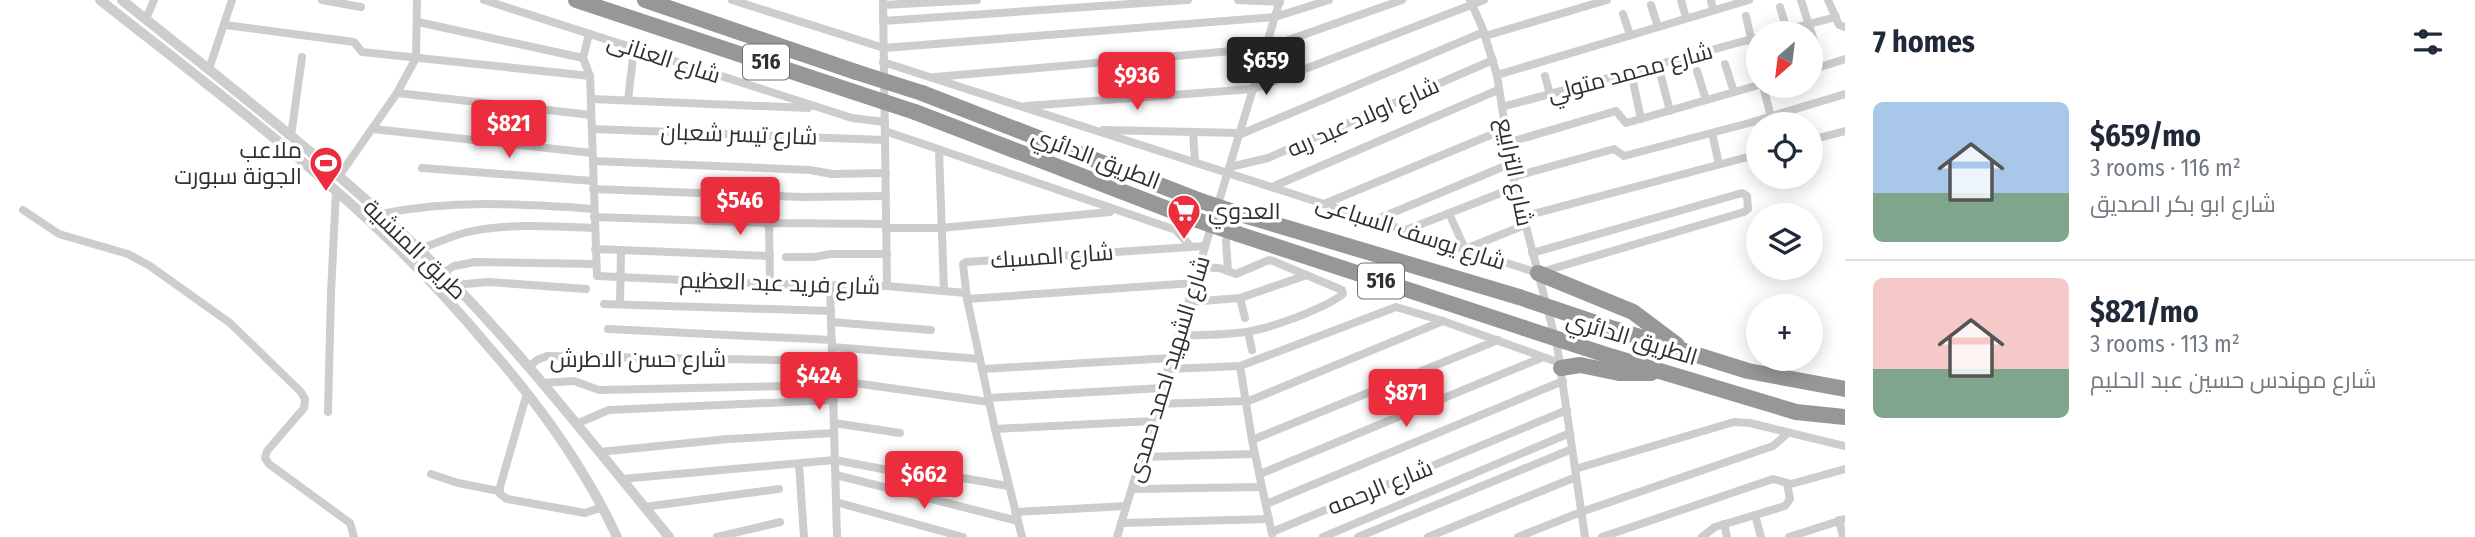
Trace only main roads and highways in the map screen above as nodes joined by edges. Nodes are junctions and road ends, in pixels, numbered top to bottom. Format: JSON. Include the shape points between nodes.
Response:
{"nodes":[{"id":1,"x":576,"y":0,"type":"edge"},
{"id":2,"x":647,"y":1,"type":"edge"},
{"id":3,"x":1538,"y":273,"type":"road end"},
{"id":4,"x":1685,"y":351,"type":"junction"},
{"id":5,"x":1561,"y":371,"type":"road end"},
{"id":6,"x":1665,"y":373,"type":"junction"},
{"id":7,"x":1845,"y":390,"type":"edge"},
{"id":8,"x":1845,"y":417,"type":"edge"}],
"edges":[{"from":1,"to":6,"type":"highway","name":"الطريق الدائري","number":"516","bridge":true,"via":[[915,113],[1191,218],[1232,238]]},
{"from":2,"to":4,"type":"highway","name":"الطريق الدائري","number":"516","bridge":true,"via":[[922,93],[1198,200]]},
{"from":3,"to":4,"type":"highway","via":[[1633,312]]},
{"from":4,"to":7,"type":"highway","name":"الطريق الدائري","number":"516","via":[[1748,371]]},
{"from":5,"to":6,"type":"highway","via":[[1580,365],[1626,374]]},
{"from":6,"to":8,"type":"highway","name":"الطريق الدائري","number":"516","via":[[1796,412]]}]}
